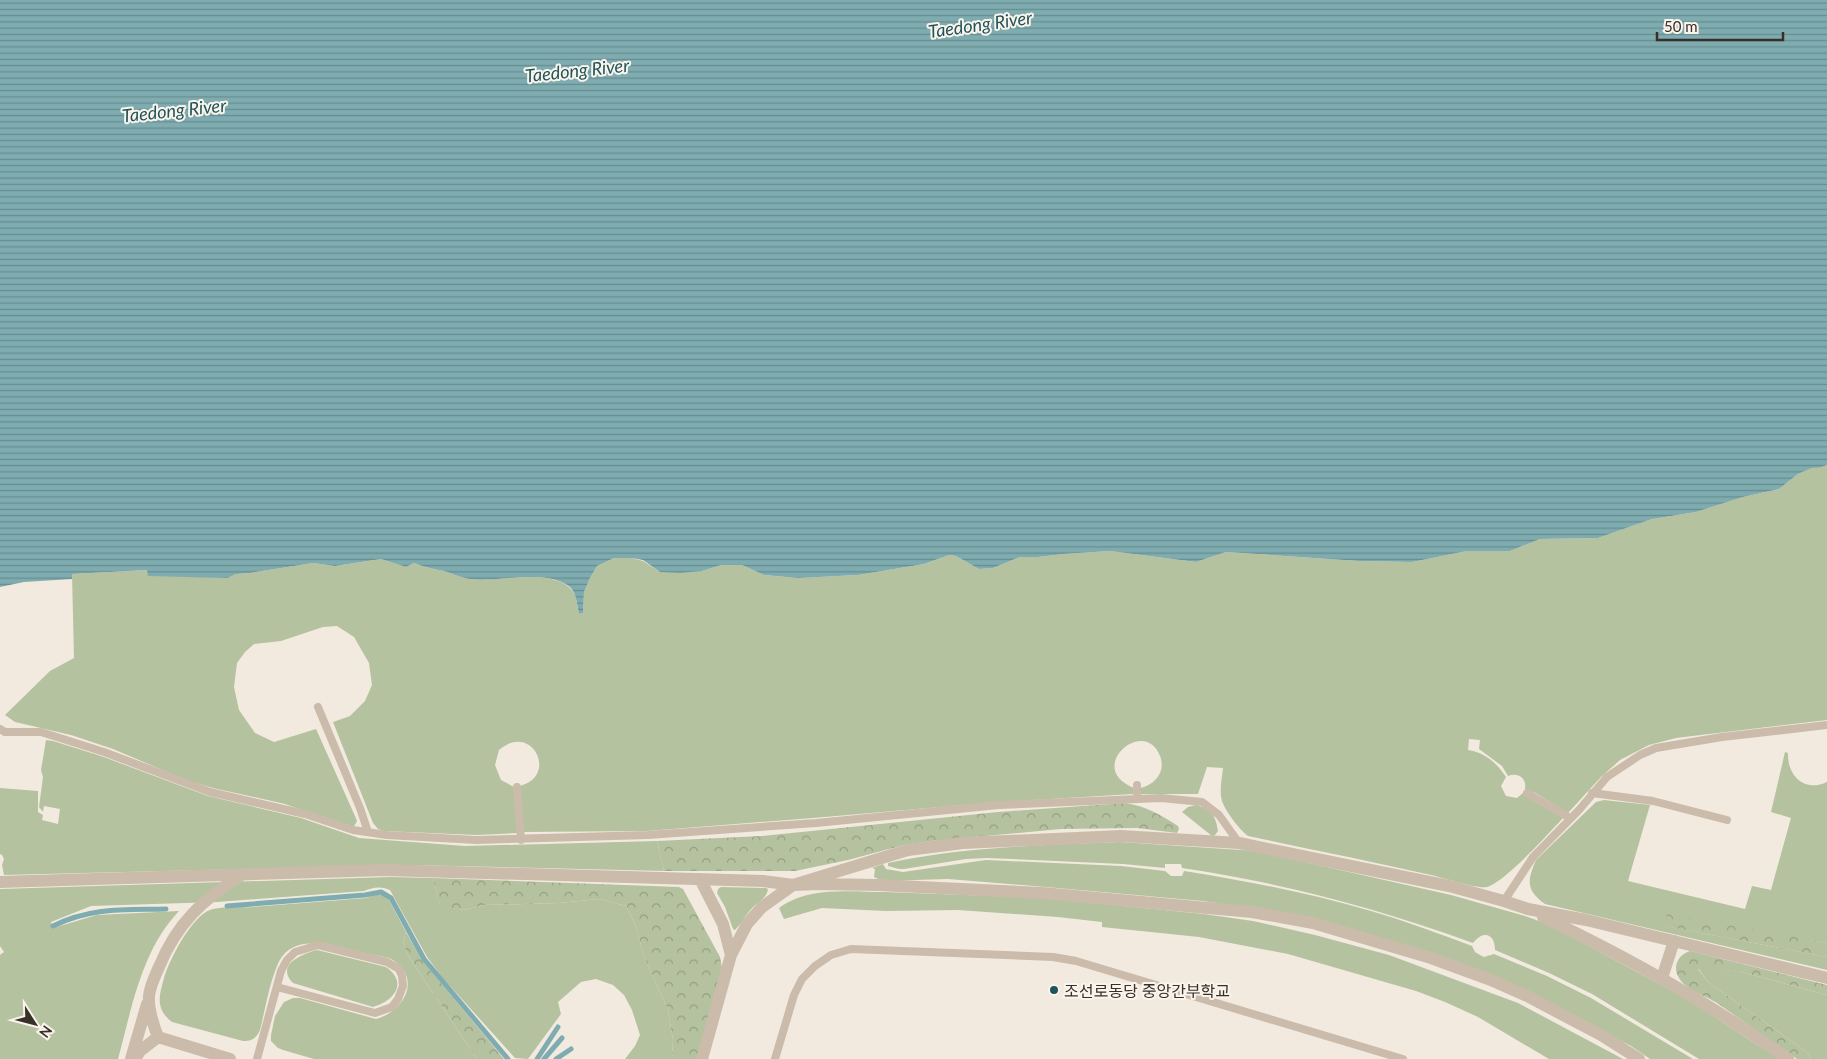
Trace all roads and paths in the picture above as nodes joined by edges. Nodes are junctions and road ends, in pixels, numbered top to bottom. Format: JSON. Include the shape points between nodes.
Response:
{"nodes":[{"id":1,"x":318,"y":707,"type":"dead end"},
{"id":2,"x":1827,"y":725,"type":"edge"},
{"id":3,"x":0,"y":729,"type":"edge"},
{"id":4,"x":1137,"y":785,"type":"dead end"},
{"id":5,"x":517,"y":787,"type":"dead end"},
{"id":6,"x":1592,"y":792,"type":"junction"},
{"id":7,"x":1527,"y":793,"type":"dead end"},
{"id":8,"x":1137,"y":799,"type":"junction"},
{"id":9,"x":1570,"y":818,"type":"junction"},
{"id":10,"x":1727,"y":820,"type":"dead end"},
{"id":11,"x":368,"y":832,"type":"junction"},
{"id":12,"x":521,"y":840,"type":"junction"},
{"id":13,"x":1239,"y":843,"type":"junction"},
{"id":14,"x":243,"y":874,"type":"junction"},
{"id":15,"x":700,"y":879,"type":"junction"},
{"id":16,"x":0,"y":882,"type":"edge"},
{"id":17,"x":793,"y":885,"type":"junction"},
{"id":18,"x":1504,"y":900,"type":"junction"},
{"id":19,"x":1528,"y":909,"type":"junction"},
{"id":20,"x":1674,"y":941,"type":"junction"},
{"id":21,"x":731,"y":955,"type":"junction"},
{"id":22,"x":1662,"y":978,"type":"junction"},
{"id":23,"x":1827,"y":978,"type":"edge"},
{"id":24,"x":277,"y":987,"type":"junction"},
{"id":25,"x":149,"y":996,"type":"junction"},
{"id":26,"x":158,"y":1037,"type":"junction"},
{"id":27,"x":133,"y":1059,"type":"edge"},
{"id":28,"x":230,"y":1059,"type":"edge"},
{"id":29,"x":257,"y":1059,"type":"edge"},
{"id":30,"x":702,"y":1059,"type":"edge"},
{"id":31,"x":775,"y":1059,"type":"edge"},
{"id":32,"x":1404,"y":1059,"type":"edge"},
{"id":33,"x":1639,"y":1059,"type":"edge"},
{"id":34,"x":1788,"y":1059,"type":"edge"}],
"edges":[{"from":1,"to":11,"type":"lane"},
{"from":2,"to":6,"type":"lane","via":[[1656,748],[1607,777]]},
{"from":3,"to":11,"type":"lane","via":[[5,732],[40,732],[210,792]]},
{"from":4,"to":8,"type":"lane"},
{"from":5,"to":12,"type":"lane"},
{"from":6,"to":9,"type":"lane"},
{"from":6,"to":10,"type":"lane","via":[[1653,801]]},
{"from":7,"to":9,"type":"lane"},
{"from":8,"to":12,"type":"lane","via":[[998,806],[648,836]]},
{"from":8,"to":13,"type":"lane","via":[[1202,802],[1219,815]]},
{"from":9,"to":18,"type":"lane","via":[[1533,858]]},
{"from":11,"to":12,"type":"lane"},
{"from":13,"to":17,"type":"street","via":[[1121,836],[955,844],[908,850]]},
{"from":13,"to":18,"type":"street"},
{"from":14,"to":15,"type":"street","via":[[386,870]]},
{"from":14,"to":16,"type":"street"},
{"from":14,"to":25,"type":"street","via":[[200,904],[178,930],[165,951]]},
{"from":15,"to":17,"type":"street"},
{"from":15,"to":21,"type":"street","via":[[723,924]]},
{"from":17,"to":21,"type":"street","via":[[762,907],[748,924]]},
{"from":17,"to":33,"type":"street","via":[[878,885],[1042,893],[1252,912],[1313,923],[1431,958],[1491,980],[1601,1035]]},
{"from":18,"to":19,"type":"street"},
{"from":19,"to":20,"type":"street"},
{"from":19,"to":22,"type":"street"},
{"from":20,"to":22,"type":"street"},
{"from":20,"to":23,"type":"street"},
{"from":21,"to":30,"type":"street"},
{"from":22,"to":34,"type":"street"},
{"from":24,"to":24,"type":"lane","via":[[284,966],[295,952],[318,945],[387,962],[399,969],[403,986],[392,1007],[376,1014]]},
{"from":24,"to":29,"type":"lane"},
{"from":25,"to":26,"type":"street","via":[[151,1017]]},
{"from":25,"to":27,"type":"street"},
{"from":26,"to":27,"type":"street"},
{"from":26,"to":28,"type":"street"},
{"from":31,"to":32,"type":"lane","via":[[802,979],[831,955],[851,949],[1053,957],[1076,961]]}]}
